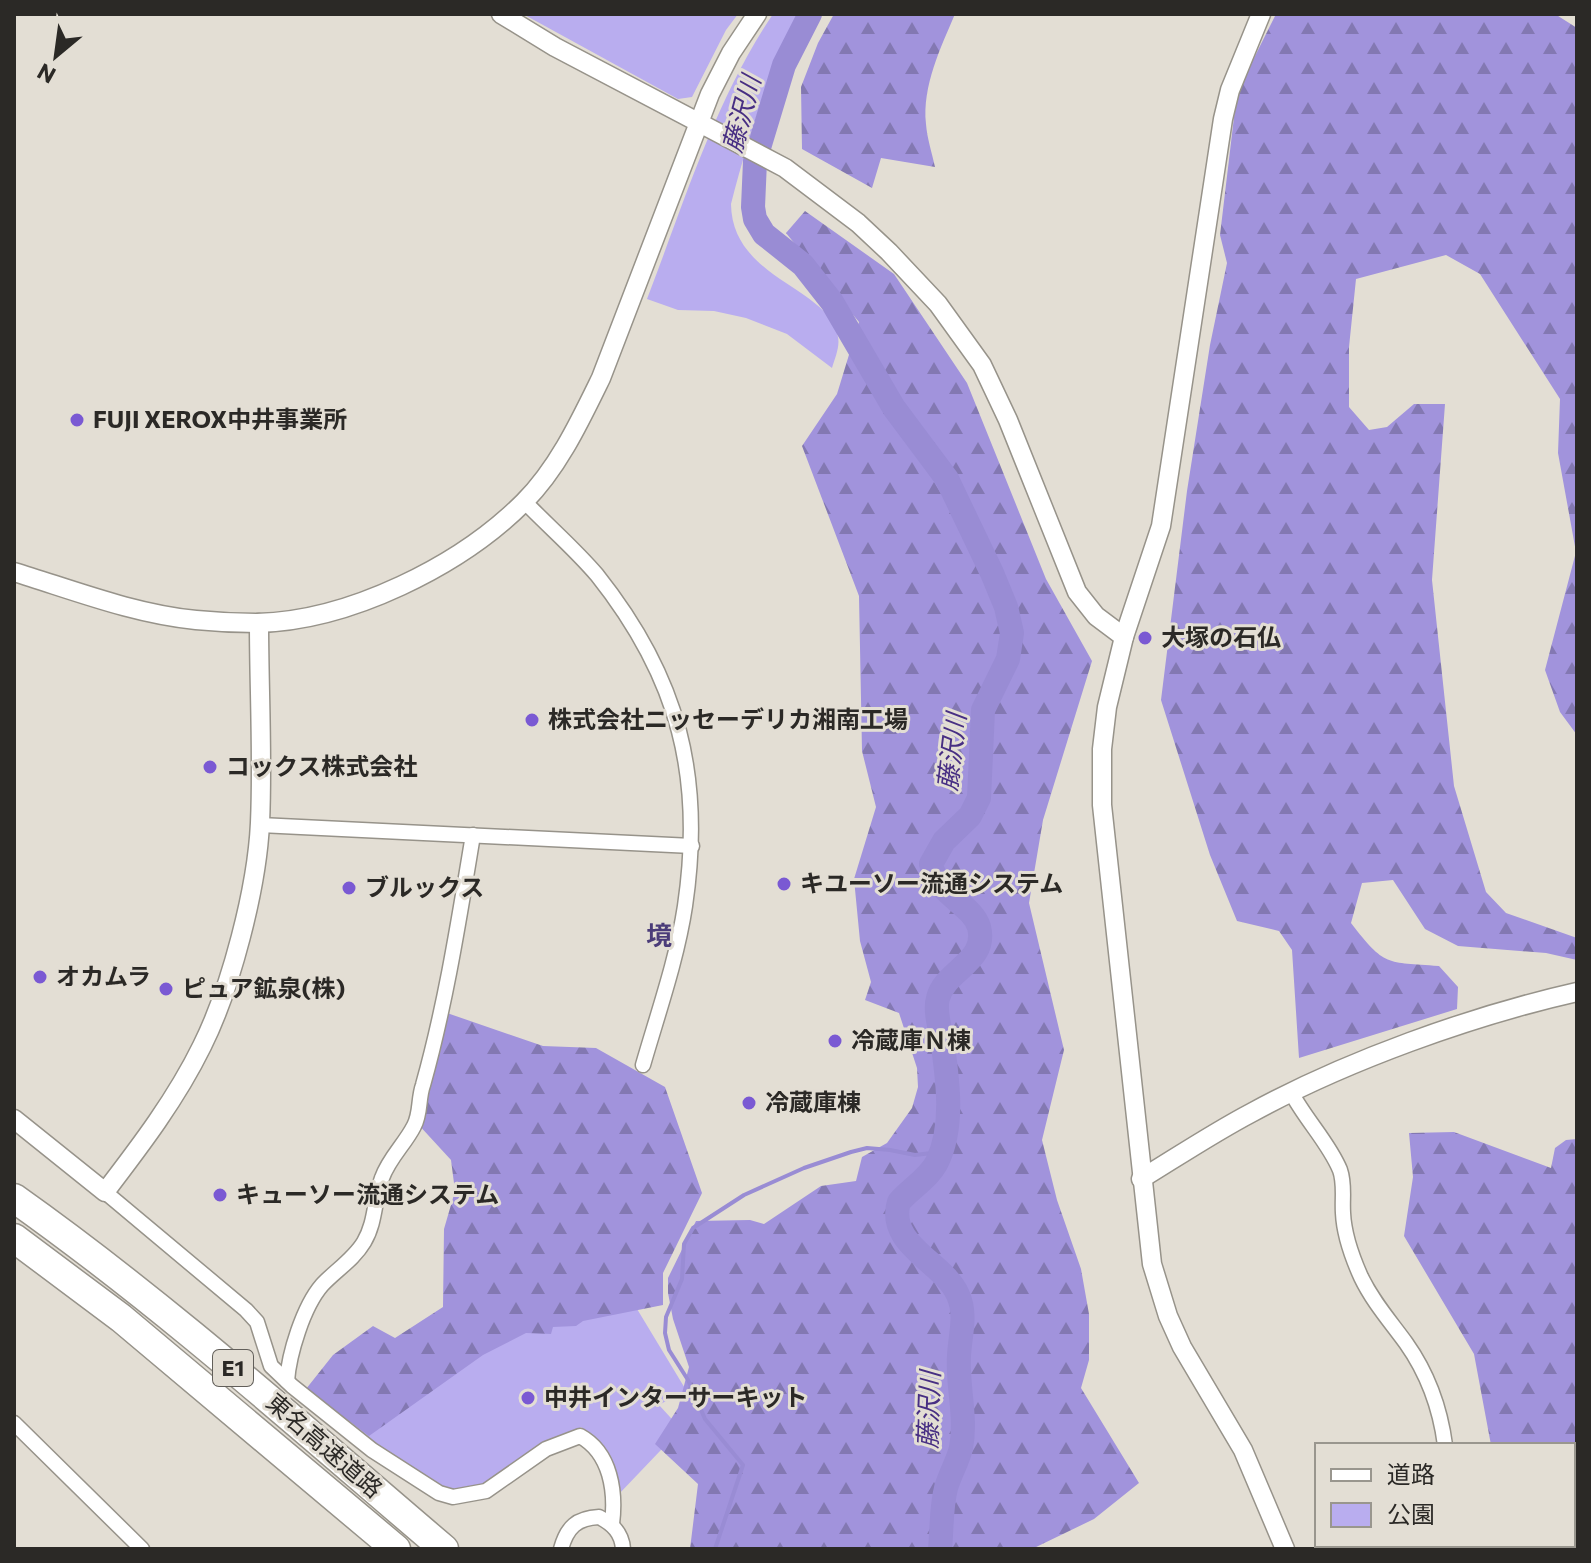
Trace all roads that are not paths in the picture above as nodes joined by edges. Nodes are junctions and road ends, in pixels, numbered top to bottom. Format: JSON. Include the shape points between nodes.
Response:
{"nodes":[{"id":1,"x":501,"y":14,"type":"edge"},
{"id":2,"x":757,"y":14,"type":"edge"},
{"id":3,"x":1261,"y":14,"type":"edge"},
{"id":4,"x":700,"y":123,"type":"junction"},
{"id":5,"x":524,"y":501,"type":"junction"},
{"id":6,"x":14,"y":572,"type":"edge"},
{"id":7,"x":259,"y":623,"type":"junction"},
{"id":8,"x":1124,"y":637,"type":"junction"},
{"id":9,"x":260,"y":825,"type":"junction"},
{"id":10,"x":473,"y":835,"type":"junction"},
{"id":11,"x":692,"y":846,"type":"junction"},
{"id":12,"x":1577,"y":992,"type":"edge"},
{"id":13,"x":643,"y":1065,"type":"dead end"},
{"id":14,"x":1291,"y":1092,"type":"junction"},
{"id":15,"x":14,"y":1119,"type":"edge"},
{"id":16,"x":1141,"y":1179,"type":"junction"},
{"id":17,"x":105,"y":1192,"type":"junction"},
{"id":18,"x":14,"y":1198,"type":"edge"},
{"id":19,"x":14,"y":1238,"type":"edge"},
{"id":20,"x":287,"y":1381,"type":"junction"},
{"id":21,"x":14,"y":1423,"type":"edge"},
{"id":22,"x":1445,"y":1443,"type":"edge"},
{"id":23,"x":612,"y":1524,"type":"junction"},
{"id":24,"x":142,"y":1549,"type":"edge"},
{"id":25,"x":396,"y":1549,"type":"edge"},
{"id":26,"x":444,"y":1549,"type":"edge"},
{"id":27,"x":561,"y":1549,"type":"edge"},
{"id":28,"x":623,"y":1549,"type":"edge"},
{"id":29,"x":1285,"y":1549,"type":"edge"}],
"edges":[{"from":1,"to":4,"type":"street"},
{"from":2,"to":4,"type":"street","via":[[731,53]]},
{"from":3,"to":8,"type":"street","via":[[1223,119],[1161,526]]},
{"from":4,"to":5,"type":"street","via":[[601,378],[572,435]]},
{"from":4,"to":8,"type":"street","via":[[785,168],[858,223],[938,304],[982,365],[1077,592],[1096,616]]},
{"from":5,"to":7,"type":"street","via":[[440,567],[388,592]]},
{"from":5,"to":11,"type":"street","via":[[595,573],[651,657],[686,756]]},
{"from":6,"to":7,"type":"street","via":[[137,610]]},
{"from":7,"to":9,"type":"street"},
{"from":8,"to":16,"type":"street","via":[[1107,707],[1102,805]]},
{"from":9,"to":10,"type":"street"},
{"from":9,"to":17,"type":"street","via":[[250,899],[203,1045],[157,1125]]},
{"from":10,"to":11,"type":"street"},
{"from":10,"to":20,"type":"street","via":[[420,1112],[381,1178],[363,1245],[319,1288],[307,1312],[289,1358]]},
{"from":11,"to":13,"type":"street","via":[[685,909]]},
{"from":12,"to":14,"type":"street","via":[[1434,1035]]},
{"from":14,"to":16,"type":"street"},
{"from":14,"to":22,"type":"street","via":[[1341,1172],[1345,1232],[1354,1260],[1370,1296],[1428,1379]]},
{"from":15,"to":17,"type":"street"},
{"from":16,"to":29,"type":"street","via":[[1152,1264],[1168,1316],[1243,1450]]},
{"from":17,"to":20,"type":"street","via":[[246,1310],[257,1322],[271,1366]]},
{"from":18,"to":26,"type":"highway","name":"東名高速道路","number":"E1","via":[[224,1361]]},
{"from":19,"to":25,"type":"highway","name":"東名高速道路","number":"E1","via":[[133,1328]]},
{"from":20,"to":23,"type":"street","via":[[372,1450],[453,1497],[486,1491],[546,1449],[580,1436],[594,1444],[604,1462],[613,1488]]},
{"from":21,"to":24,"type":"street"},
{"from":23,"to":27,"type":"street","via":[[599,1517],[575,1522]]},
{"from":23,"to":28,"type":"street"}]}
